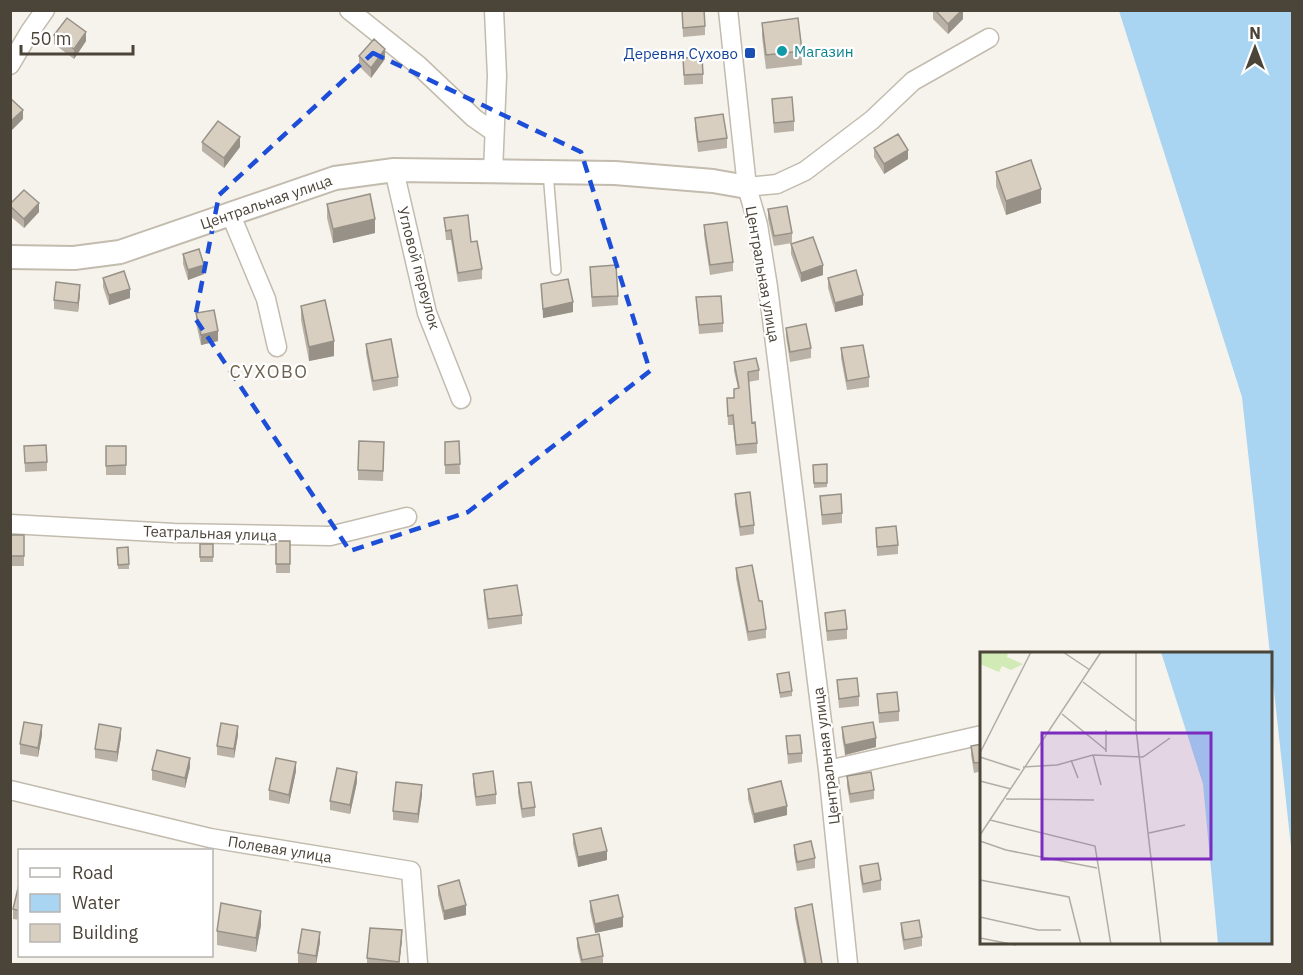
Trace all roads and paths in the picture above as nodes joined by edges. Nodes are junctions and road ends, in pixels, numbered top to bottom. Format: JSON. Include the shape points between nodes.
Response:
{"nodes":[{"id":1,"x":45,"y":10,"type":"edge"},
{"id":2,"x":349,"y":10,"type":"edge"},
{"id":3,"x":494,"y":10,"type":"edge"},
{"id":4,"x":728,"y":10,"type":"edge"},
{"id":5,"x":989,"y":38,"type":"dead end"},
{"id":6,"x":10,"y":65,"type":"edge"},
{"id":7,"x":494,"y":132,"type":"junction"},
{"id":8,"x":394,"y":170,"type":"junction"},
{"id":9,"x":493,"y":171,"type":"junction"},
{"id":10,"x":548,"y":172,"type":"junction"},
{"id":11,"x":747,"y":187,"type":"junction"},
{"id":12,"x":230,"y":213,"type":"junction"},
{"id":13,"x":10,"y":257,"type":"edge"},
{"id":14,"x":556,"y":270,"type":"dead end"},
{"id":15,"x":278,"y":347,"type":"dead end"},
{"id":16,"x":460,"y":399,"type":"dead end"},
{"id":17,"x":407,"y":517,"type":"dead end"},
{"id":18,"x":10,"y":524,"type":"edge"},
{"id":19,"x":980,"y":735,"type":"edge"},
{"id":20,"x":828,"y":770,"type":"junction"},
{"id":21,"x":10,"y":790,"type":"edge"},
{"id":22,"x":418,"y":964,"type":"edge"},
{"id":23,"x":848,"y":964,"type":"edge"}],
"edges":[{"from":1,"to":6,"type":"street"},
{"from":2,"to":7,"type":"street"},
{"from":3,"to":7,"type":"street"},
{"from":4,"to":11,"type":"street"},
{"from":5,"to":11,"type":"street","via":[[914,81],[872,120],[805,171],[777,184]]},
{"from":7,"to":9,"type":"street"},
{"from":8,"to":9,"type":"street","name":"Центральная улица"},
{"from":8,"to":12,"type":"street","name":"Центральная улица","via":[[335,178]]},
{"from":8,"to":16,"type":"street","name":"Угловой переулок","via":[[427,313]]},
{"from":9,"to":10,"type":"street","name":"Центральная улица"},
{"from":10,"to":11,"type":"street","name":"Центральная улица","via":[[615,173]]},
{"from":10,"to":14,"type":"lane"},
{"from":11,"to":20,"type":"street","name":"Центральная улица","via":[[768,287]]},
{"from":12,"to":13,"type":"street","name":"Центральная улица","via":[[120,252],[74,258]]},
{"from":12,"to":15,"type":"street","via":[[266,299]]},
{"from":17,"to":18,"type":"street","name":"Театральная улица","via":[[330,536]]},
{"from":19,"to":20,"type":"street"},
{"from":20,"to":23,"type":"street","name":"Центральная улица"},
{"from":21,"to":22,"type":"street","name":"Полевая улица","via":[[210,838],[411,871]]}]}
